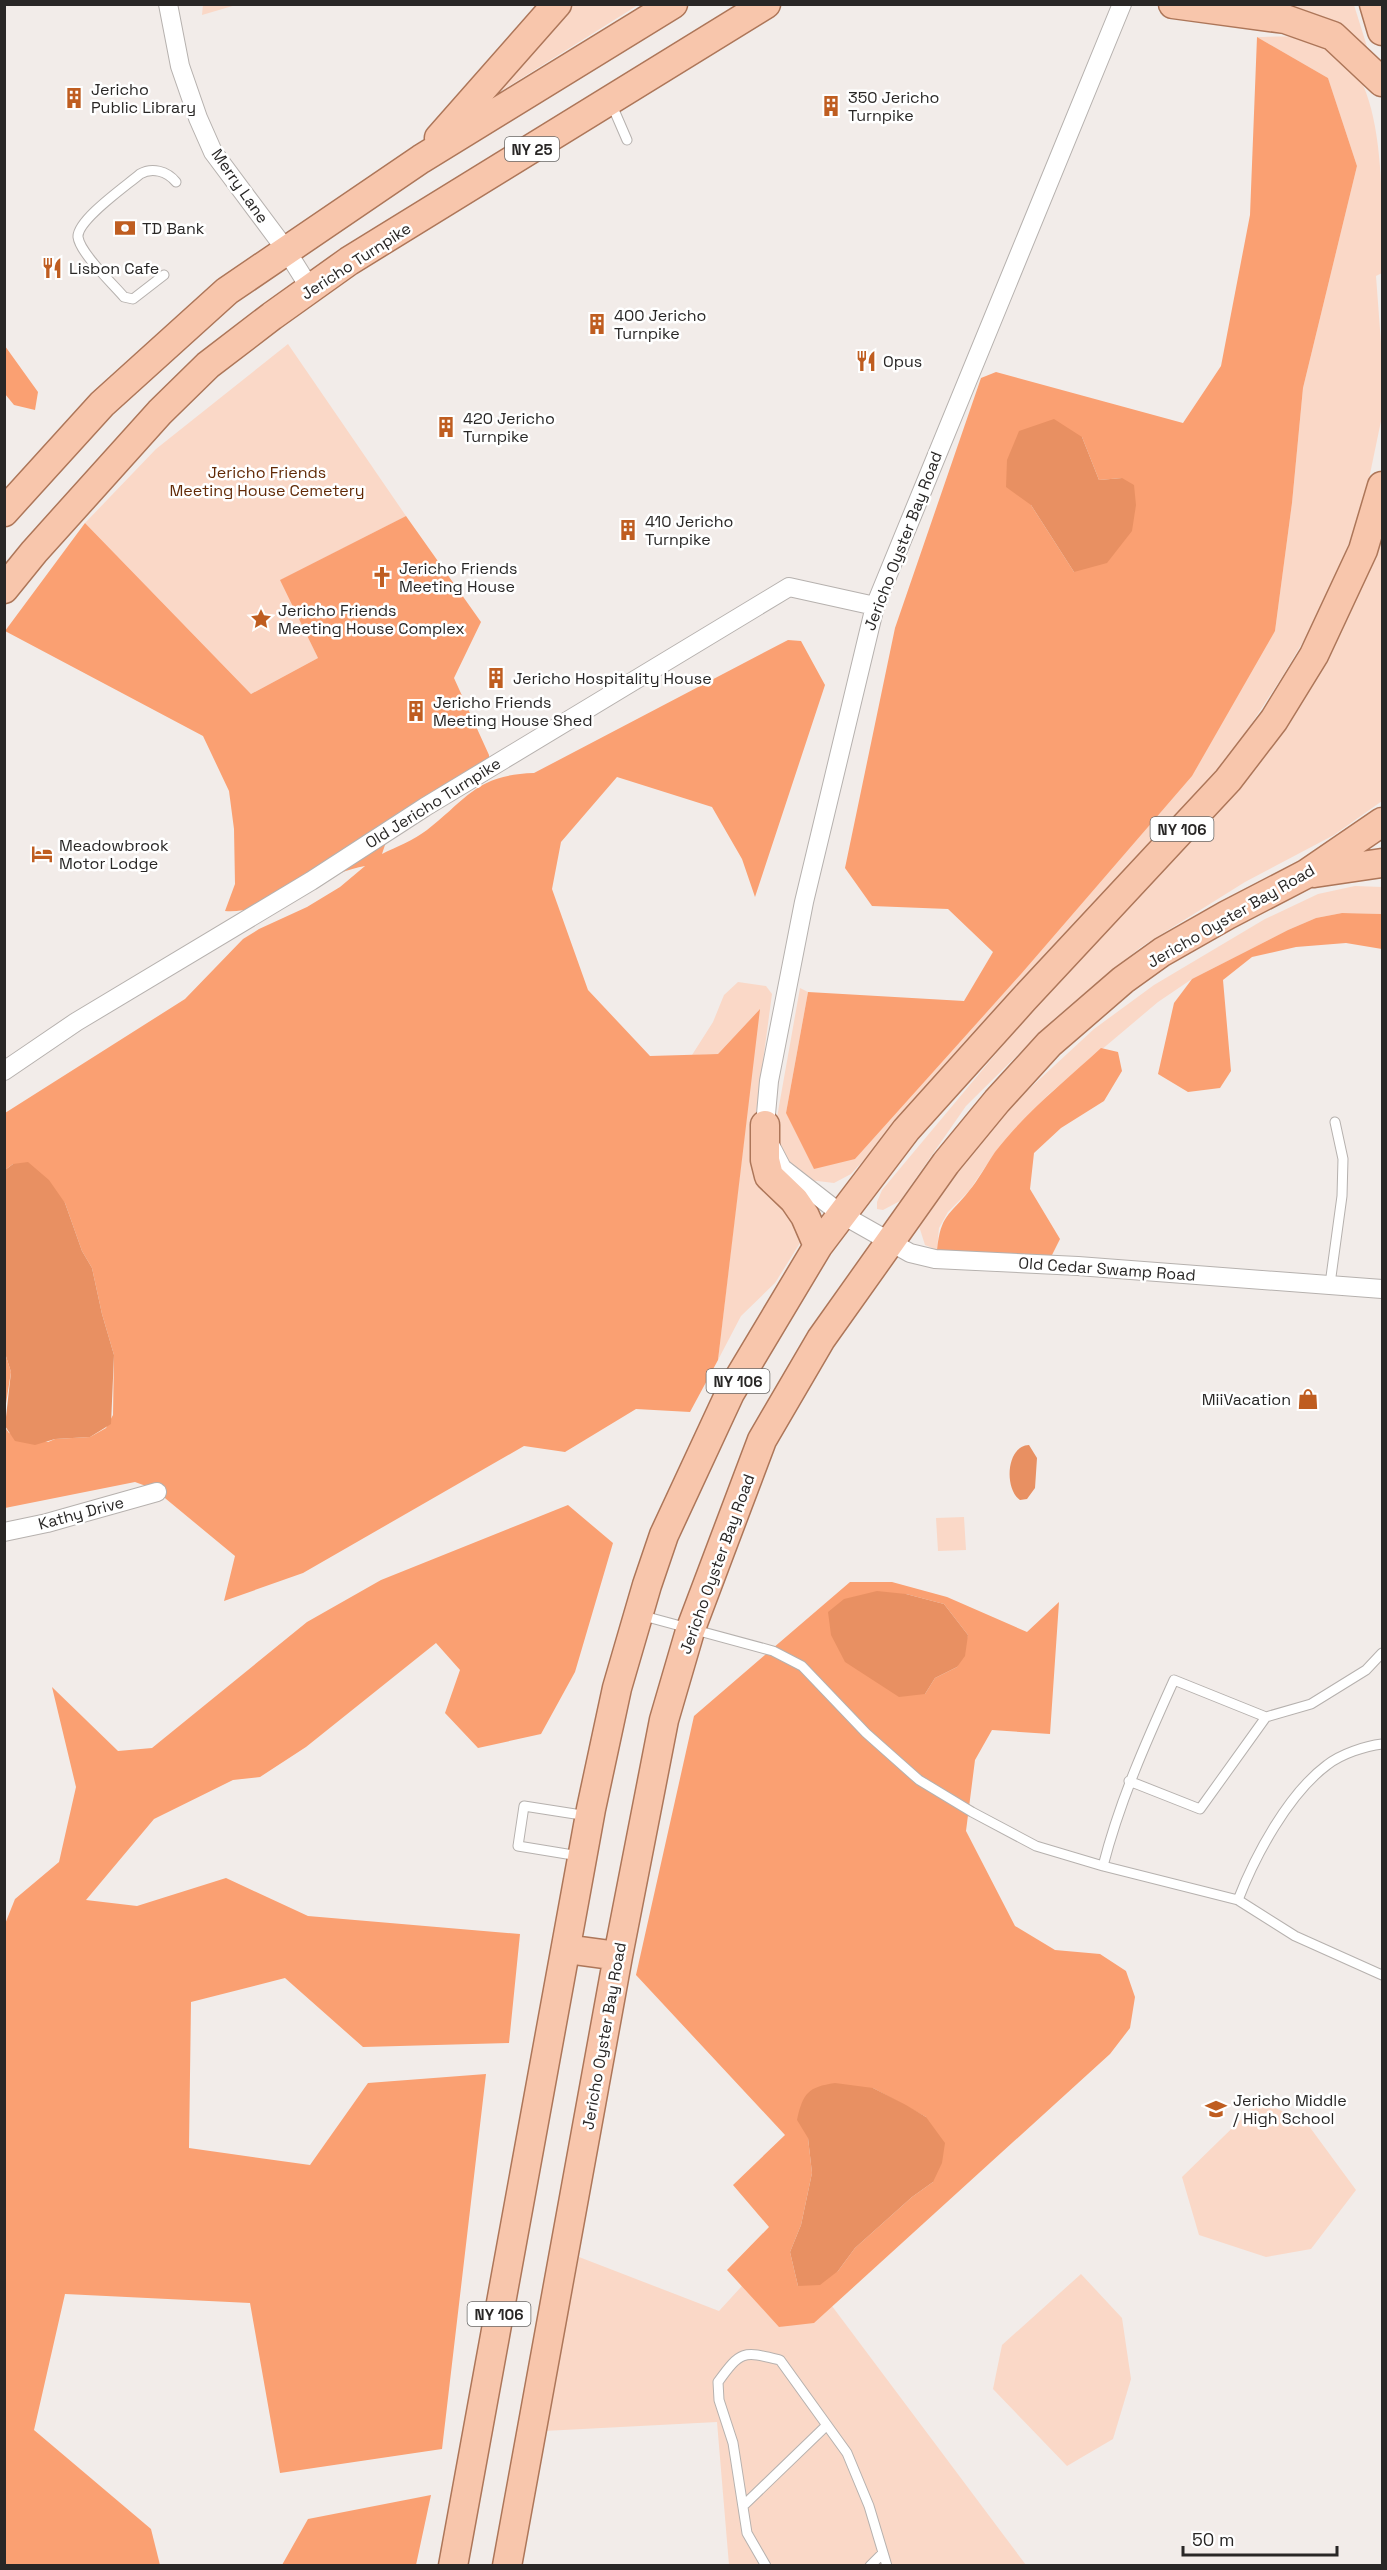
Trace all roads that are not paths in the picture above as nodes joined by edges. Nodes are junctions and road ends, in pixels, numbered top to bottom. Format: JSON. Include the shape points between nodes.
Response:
{"nodes":[{"id":1,"x":168,"y":4,"type":"edge"},
{"id":2,"x":557,"y":4,"type":"edge"},
{"id":3,"x":674,"y":4,"type":"edge"},
{"id":4,"x":1122,"y":4,"type":"edge"},
{"id":5,"x":1173,"y":4,"type":"edge"},
{"id":6,"x":1374,"y":4,"type":"edge"},
{"id":7,"x":766,"y":7,"type":"edge"},
{"id":8,"x":1383,"y":31,"type":"edge"},
{"id":9,"x":1383,"y":82,"type":"edge"},
{"id":10,"x":610,"y":101,"type":"junction"},
{"id":11,"x":627,"y":140,"type":"dead end"},
{"id":12,"x":421,"y":159,"type":"junction"},
{"id":13,"x":176,"y":182,"type":"dead end"},
{"id":14,"x":286,"y":250,"type":"junction"},
{"id":15,"x":164,"y":275,"type":"dead end"},
{"id":16,"x":311,"y":290,"type":"junction"},
{"id":17,"x":1383,"y":486,"type":"edge"},
{"id":18,"x":4,"y":512,"type":"edge"},
{"id":19,"x":4,"y":589,"type":"edge"},
{"id":20,"x":875,"y":606,"type":"junction"},
{"id":21,"x":1383,"y":822,"type":"edge"},
{"id":22,"x":1383,"y":863,"type":"edge"},
{"id":23,"x":1306,"y":874,"type":"junction"},
{"id":24,"x":4,"y":1071,"type":"edge"},
{"id":25,"x":1335,"y":1122,"type":"dead end"},
{"id":26,"x":765,"y":1125,"type":"junction"},
{"id":27,"x":841,"y":1214,"type":"junction"},
{"id":28,"x":888,"y":1243,"type":"junction"},
{"id":29,"x":818,"y":1246,"type":"junction"},
{"id":30,"x":1330,"y":1284,"type":"junction"},
{"id":31,"x":1383,"y":1289,"type":"edge"},
{"id":32,"x":157,"y":1492,"type":"dead end"},
{"id":33,"x":4,"y":1532,"type":"edge"},
{"id":34,"x":638,"y":1615,"type":"junction"},
{"id":35,"x":690,"y":1631,"type":"junction"},
{"id":36,"x":1383,"y":1653,"type":"edge"},
{"id":37,"x":1266,"y":1717,"type":"junction"},
{"id":38,"x":1383,"y":1744,"type":"edge"},
{"id":39,"x":1129,"y":1781,"type":"junction"},
{"id":40,"x":590,"y":1817,"type":"junction"},
{"id":41,"x":583,"y":1856,"type":"junction"},
{"id":42,"x":1103,"y":1866,"type":"junction"},
{"id":43,"x":1238,"y":1900,"type":"junction"},
{"id":44,"x":566,"y":1948,"type":"junction"},
{"id":45,"x":618,"y":1956,"type":"junction"},
{"id":46,"x":1383,"y":1975,"type":"edge"},
{"id":47,"x":826,"y":2425,"type":"junction"},
{"id":48,"x":743,"y":2506,"type":"junction"},
{"id":49,"x":883,"y":2553,"type":"junction"},
{"id":50,"x":453,"y":2565,"type":"edge"},
{"id":51,"x":507,"y":2565,"type":"edge"},
{"id":52,"x":766,"y":2565,"type":"edge"},
{"id":53,"x":870,"y":2565,"type":"edge"},
{"id":54,"x":887,"y":2565,"type":"edge"}],
"edges":[{"from":1,"to":14,"type":"street","name":"Merry Lane","via":[[180,66],[213,152]]},
{"from":2,"to":12,"type":"main road"},
{"from":3,"to":12,"type":"main road"},
{"from":4,"to":20,"type":"street","name":"Jericho Oyster Bay Road"},
{"from":5,"to":9,"type":"main road","via":[[1285,19],[1333,36]]},
{"from":6,"to":8,"type":"main road"},
{"from":7,"to":10,"type":"main road","name":"Jericho Turnpike","number":"NY 25"},
{"from":10,"to":11,"type":"lane"},
{"from":10,"to":16,"type":"main road","name":"Jericho Turnpike","number":"NY 25","via":[[349,261]]},
{"from":12,"to":14,"type":"main road"},
{"from":13,"to":15,"type":"lane","via":[[161,172],[148,170],[140,174],[83,222],[78,236],[82,248],[124,297],[133,299]]},
{"from":14,"to":16,"type":"street","name":"Merry Lane"},
{"from":14,"to":18,"type":"main road","via":[[198,315],[102,404]]},
{"from":16,"to":19,"type":"main road","name":"Jericho Turnpike","number":"NY 25","via":[[208,365],[160,411]]},
{"from":17,"to":27,"type":"main road","number":"NY 106","via":[[1363,550],[1314,656],[1274,720],[1228,780],[906,1130]]},
{"from":20,"to":24,"type":"street","name":"Old Jericho Turnpike","via":[[789,587],[76,1022]]},
{"from":20,"to":26,"type":"street","name":"Jericho Oyster Bay Road","via":[[804,902],[769,1081]]},
{"from":21,"to":23,"type":"main road","name":"Jericho Oyster Bay Road","number":"NY 106"},
{"from":22,"to":23,"type":"main road"},
{"from":23,"to":28,"type":"main road","name":"Jericho Oyster Bay Road","number":"NY 106","via":[[1162,952],[1049,1044],[946,1163]]},
{"from":25,"to":30,"type":"lane","via":[[1343,1159],[1342,1196]]},
{"from":26,"to":27,"type":"street","name":"Jericho Oyster Bay Road","via":[[768,1143],[782,1168]]},
{"from":26,"to":29,"type":"main road","via":[[769,1176],[800,1208]]},
{"from":27,"to":28,"type":"street","name":"Old Cedar Swamp Road"},
{"from":27,"to":29,"type":"main road","number":"NY 106"},
{"from":28,"to":30,"type":"street","name":"Old Cedar Swamp Road","via":[[935,1258]]},
{"from":28,"to":35,"type":"main road","name":"Jericho Oyster Bay Road","number":"NY 106","via":[[821,1339],[762,1440]]},
{"from":29,"to":34,"type":"main road","number":"NY 106","via":[[730,1393],[664,1535]]},
{"from":30,"to":31,"type":"street","name":"Old Cedar Swamp Road"},
{"from":32,"to":33,"type":"street","name":"Kathy Drive"},
{"from":34,"to":35,"type":"lane"},
{"from":34,"to":40,"type":"main road","number":"NY 106","via":[[617,1688]]},
{"from":35,"to":42,"type":"lane","via":[[773,1651],[802,1666],[866,1733],[919,1780],[1036,1846]]},
{"from":35,"to":45,"type":"main road","name":"Jericho Oyster Bay Road","number":"NY 106","via":[[664,1719]]},
{"from":36,"to":37,"type":"lane","via":[[1366,1670],[1311,1704]]},
{"from":37,"to":39,"type":"lane","via":[[1200,1809]]},
{"from":37,"to":39,"type":"lane","via":[[1174,1680]]},
{"from":38,"to":43,"type":"lane","via":[[1368,1746],[1327,1765],[1294,1798],[1261,1851]]},
{"from":39,"to":42,"type":"lane"},
{"from":40,"to":41,"type":"main road","number":"NY 106"},
{"from":40,"to":41,"type":"lane","via":[[524,1806],[518,1846]]},
{"from":41,"to":44,"type":"main road","number":"NY 106"},
{"from":42,"to":43,"type":"lane"},
{"from":43,"to":46,"type":"lane","via":[[1295,1936]]},
{"from":44,"to":45,"type":"main road"},
{"from":44,"to":50,"type":"main road","number":"NY 106"},
{"from":45,"to":51,"type":"main road","name":"Jericho Oyster Bay Road","number":"NY 106"},
{"from":47,"to":48,"type":"lane"},
{"from":47,"to":48,"type":"lane","via":[[780,2360],[750,2353],[734,2360],[718,2382],[719,2400],[733,2443]]},
{"from":47,"to":49,"type":"lane","via":[[847,2453]]},
{"from":48,"to":52,"type":"lane","via":[[747,2533]]},
{"from":49,"to":53,"type":"lane"},
{"from":49,"to":54,"type":"lane"}]}
